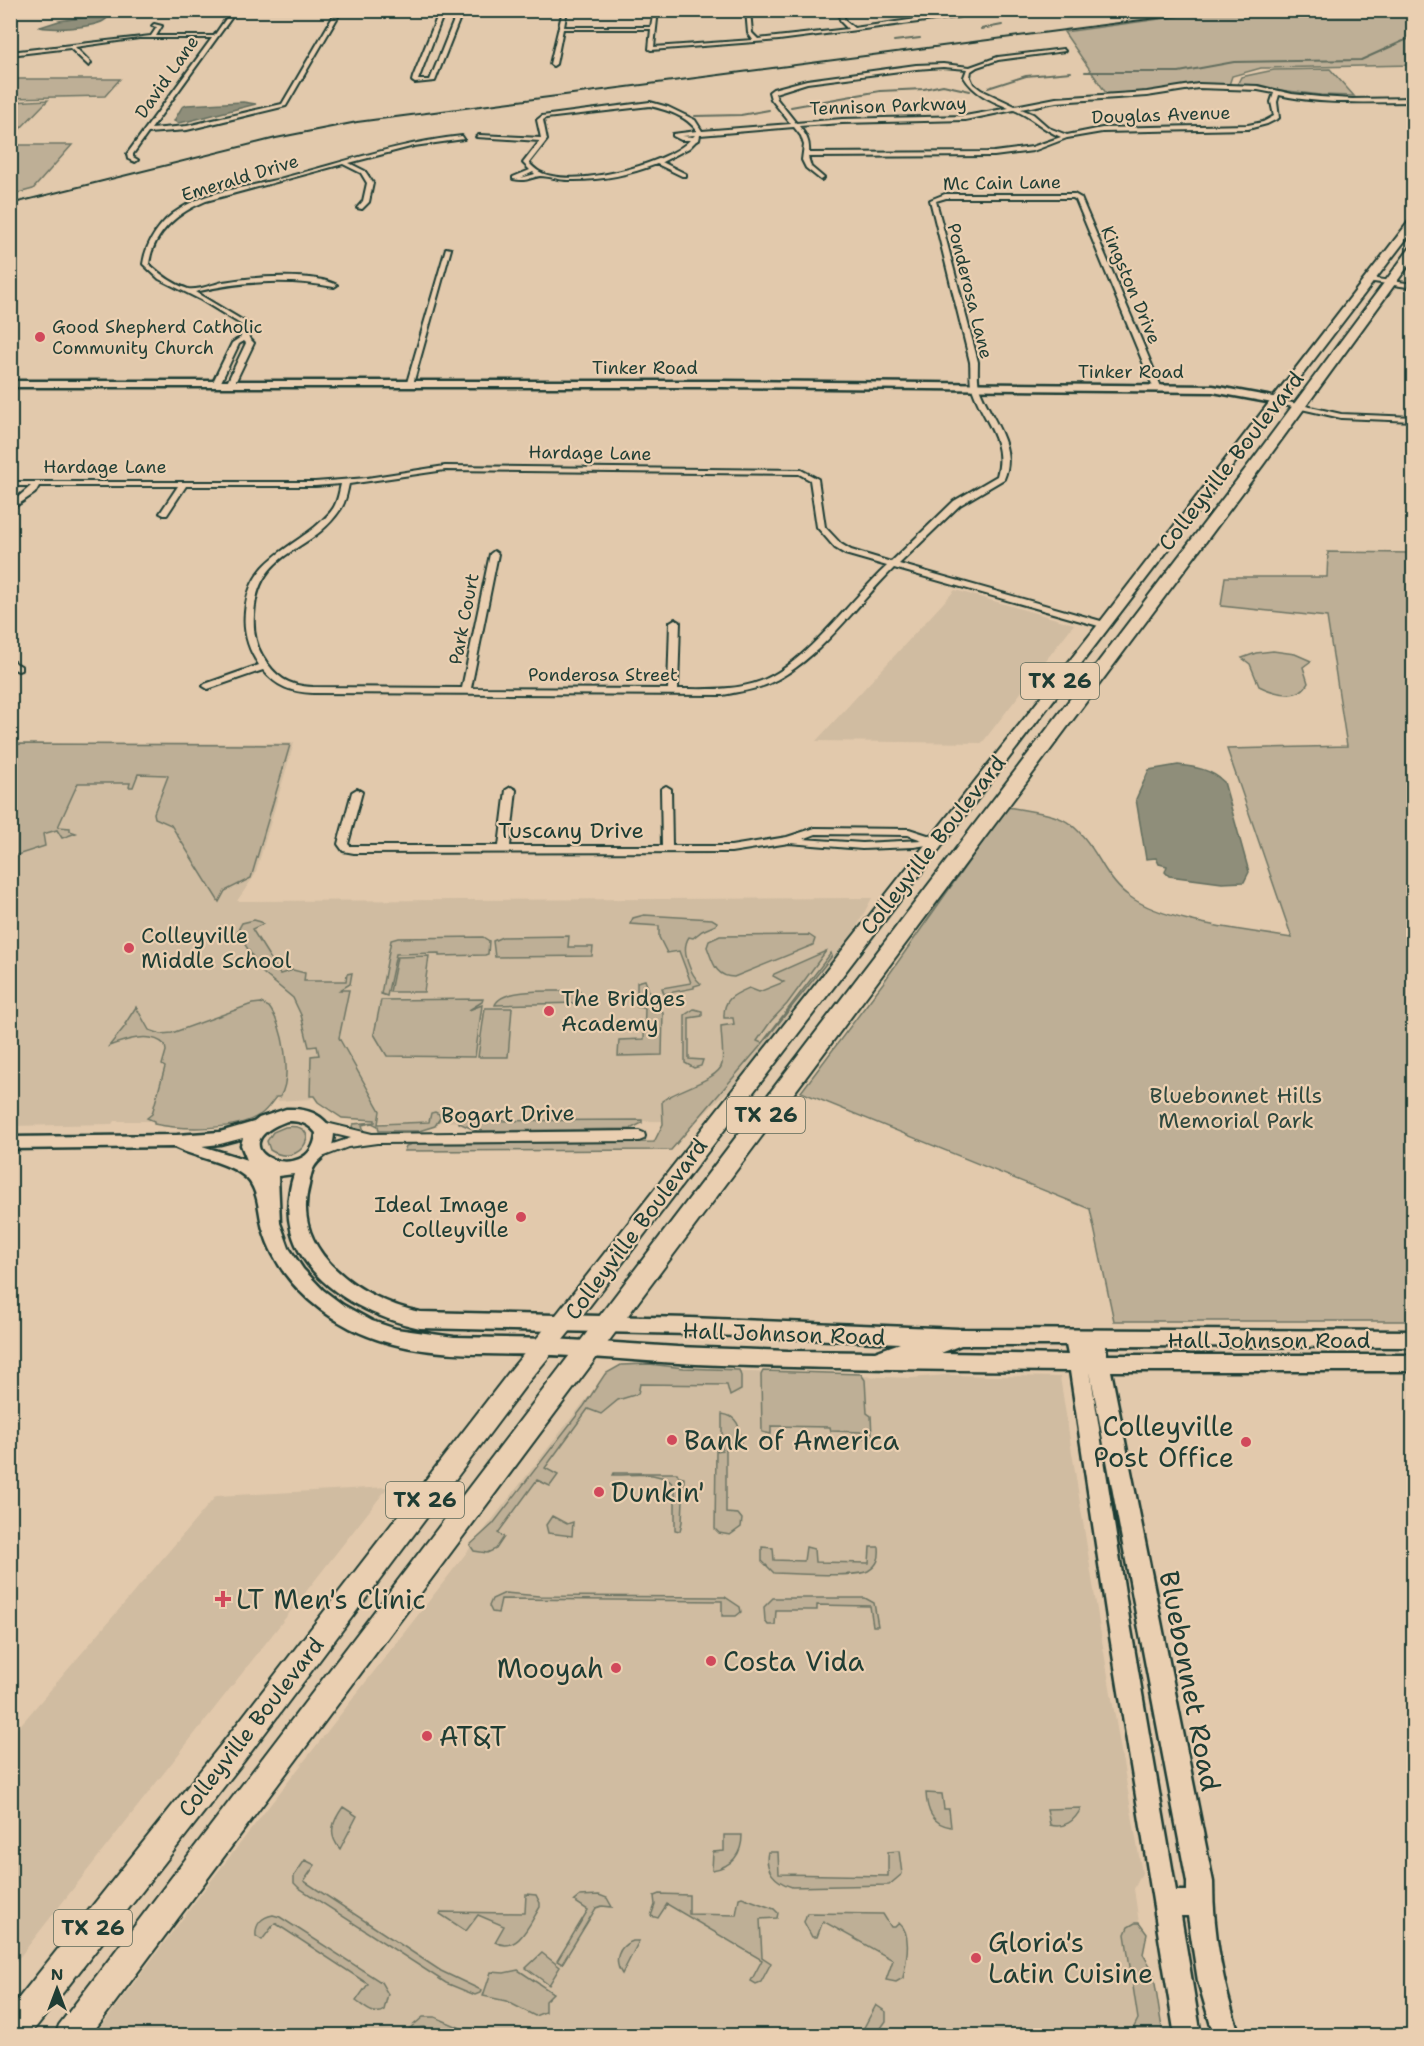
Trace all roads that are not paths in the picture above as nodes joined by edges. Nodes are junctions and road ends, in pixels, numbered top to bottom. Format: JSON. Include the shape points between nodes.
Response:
{"nodes":[{"id":1,"x":235,"y":10,"type":"edge"},
{"id":2,"x":340,"y":10,"type":"edge"},
{"id":3,"x":443,"y":10,"type":"edge"},
{"id":4,"x":461,"y":10,"type":"edge"},
{"id":5,"x":564,"y":10,"type":"edge"},
{"id":6,"x":656,"y":10,"type":"edge"},
{"id":7,"x":748,"y":10,"type":"edge"},
{"id":8,"x":839,"y":10,"type":"edge"},
{"id":9,"x":976,"y":10,"type":"edge"},
{"id":10,"x":930,"y":12,"type":"edge"},
{"id":11,"x":940,"y":18,"type":"junction"},
{"id":12,"x":154,"y":25,"type":"dead end"},
{"id":13,"x":437,"y":26,"type":"junction"},
{"id":14,"x":455,"y":26,"type":"junction"},
{"id":15,"x":561,"y":27,"type":"junction"},
{"id":16,"x":654,"y":28,"type":"junction"},
{"id":17,"x":852,"y":29,"type":"junction"},
{"id":18,"x":152,"y":37,"type":"junction"},
{"id":19,"x":214,"y":37,"type":"junction"},
{"id":20,"x":757,"y":41,"type":"junction"},
{"id":21,"x":71,"y":46,"type":"junction"},
{"id":22,"x":1063,"y":50,"type":"dead end"},
{"id":23,"x":426,"y":53,"type":"junction"},
{"id":24,"x":444,"y":53,"type":"junction"},
{"id":25,"x":10,"y":54,"type":"edge"},
{"id":26,"x":89,"y":64,"type":"dead end"},
{"id":27,"x":553,"y":64,"type":"dead end"},
{"id":28,"x":970,"y":69,"type":"junction"},
{"id":29,"x":1277,"y":92,"type":"junction"},
{"id":30,"x":1147,"y":94,"type":"junction"},
{"id":31,"x":1157,"y":98,"type":"dead end"},
{"id":32,"x":1413,"y":98,"type":"edge"},
{"id":33,"x":1014,"y":109,"type":"junction"},
{"id":34,"x":793,"y":125,"type":"junction"},
{"id":35,"x":148,"y":131,"type":"junction"},
{"id":36,"x":700,"y":132,"type":"junction"},
{"id":37,"x":479,"y":137,"type":"dead end"},
{"id":38,"x":1066,"y":137,"type":"junction"},
{"id":39,"x":462,"y":138,"type":"dead end"},
{"id":40,"x":697,"y":139,"type":"junction"},
{"id":41,"x":544,"y":140,"type":"junction"},
{"id":42,"x":805,"y":155,"type":"junction"},
{"id":43,"x":135,"y":160,"type":"dead end"},
{"id":44,"x":345,"y":163,"type":"junction"},
{"id":45,"x":658,"y":163,"type":"junction"},
{"id":46,"x":531,"y":171,"type":"junction"},
{"id":47,"x":684,"y":175,"type":"dead end"},
{"id":48,"x":539,"y":176,"type":"junction"},
{"id":49,"x":821,"y":178,"type":"dead end"},
{"id":50,"x":1074,"y":196,"type":"joint"},
{"id":51,"x":932,"y":201,"type":"joint"},
{"id":52,"x":360,"y":208,"type":"dead end"},
{"id":53,"x":1413,"y":222,"type":"edge"},
{"id":54,"x":448,"y":249,"type":"dead end"},
{"id":55,"x":1413,"y":250,"type":"edge"},
{"id":56,"x":1369,"y":280,"type":"junction"},
{"id":57,"x":1388,"y":283,"type":"junction"},
{"id":58,"x":334,"y":285,"type":"dead end"},
{"id":59,"x":1413,"y":286,"type":"edge"},
{"id":60,"x":188,"y":292,"type":"junction"},
{"id":61,"x":245,"y":338,"type":"junction"},
{"id":62,"x":10,"y":384,"type":"edge"},
{"id":63,"x":216,"y":384,"type":"junction"},
{"id":64,"x":409,"y":384,"type":"junction"},
{"id":65,"x":231,"y":385,"type":"junction"},
{"id":66,"x":975,"y":387,"type":"junction"},
{"id":67,"x":1158,"y":389,"type":"junction"},
{"id":68,"x":1278,"y":401,"type":"junction"},
{"id":69,"x":1299,"y":406,"type":"junction"},
{"id":70,"x":1413,"y":419,"type":"edge"},
{"id":71,"x":345,"y":483,"type":"junction"},
{"id":72,"x":10,"y":484,"type":"edge"},
{"id":73,"x":37,"y":484,"type":"junction"},
{"id":74,"x":184,"y":484,"type":"junction"},
{"id":75,"x":10,"y":508,"type":"edge"},
{"id":76,"x":164,"y":513,"type":"dead end"},
{"id":77,"x":1187,"y":517,"type":"junction"},
{"id":78,"x":1213,"y":522,"type":"junction"},
{"id":79,"x":494,"y":554,"type":"dead end"},
{"id":80,"x":891,"y":566,"type":"junction"},
{"id":81,"x":675,"y":622,"type":"dead end"},
{"id":82,"x":1106,"y":625,"type":"junction"},
{"id":83,"x":264,"y":666,"type":"junction"},
{"id":84,"x":208,"y":686,"type":"dead end"},
{"id":85,"x":466,"y":691,"type":"junction"},
{"id":86,"x":673,"y":693,"type":"junction"},
{"id":87,"x":666,"y":789,"type":"dead end"},
{"id":88,"x":511,"y":790,"type":"dead end"},
{"id":89,"x":357,"y":792,"type":"dead end"},
{"id":90,"x":853,"y":831,"type":"junction"},
{"id":91,"x":789,"y":840,"type":"junction"},
{"id":92,"x":936,"y":841,"type":"junction"},
{"id":93,"x":856,"y":844,"type":"junction"},
{"id":94,"x":667,"y":849,"type":"junction"},
{"id":95,"x":504,"y":850,"type":"junction"},
{"id":96,"x":965,"y":850,"type":"junction"},
{"id":97,"x":322,"y":1127,"type":"junction"},
{"id":98,"x":257,"y":1128,"type":"junction"},
{"id":99,"x":639,"y":1136,"type":"dead end"},
{"id":100,"x":377,"y":1138,"type":"junction"},
{"id":101,"x":177,"y":1141,"type":"junction"},
{"id":102,"x":10,"y":1143,"type":"edge"},
{"id":103,"x":255,"y":1158,"type":"junction"},
{"id":104,"x":312,"y":1158,"type":"junction"},
{"id":105,"x":269,"y":1209,"type":"junction"},
{"id":106,"x":304,"y":1240,"type":"junction"},
{"id":107,"x":280,"y":1247,"type":"junction"},
{"id":108,"x":371,"y":1305,"type":"junction"},
{"id":109,"x":347,"y":1316,"type":"junction"},
{"id":110,"x":564,"y":1322,"type":"junction"},
{"id":111,"x":609,"y":1323,"type":"junction"},
{"id":112,"x":958,"y":1337,"type":"junction"},
{"id":113,"x":1084,"y":1337,"type":"junction"},
{"id":114,"x":1413,"y":1339,"type":"edge"},
{"id":115,"x":545,"y":1346,"type":"junction"},
{"id":116,"x":588,"y":1350,"type":"junction"},
{"id":117,"x":875,"y":1362,"type":"junction"},
{"id":118,"x":1089,"y":1364,"type":"junction"},
{"id":119,"x":1413,"y":1364,"type":"edge"},
{"id":120,"x":1118,"y":1618,"type":"junction"},
{"id":121,"x":1151,"y":1623,"type":"junction"},
{"id":122,"x":1166,"y":1903,"type":"junction"},
{"id":123,"x":1199,"y":1904,"type":"junction"},
{"id":124,"x":10,"y":2035,"type":"edge"},
{"id":125,"x":70,"y":2036,"type":"edge"},
{"id":126,"x":1188,"y":2036,"type":"edge"},
{"id":127,"x":1227,"y":2036,"type":"edge"}],
"edges":[{"from":1,"to":19,"type":"street","name":"David Lane"},
{"from":2,"to":35,"type":"street","via":[[284,105],[187,128]]},
{"from":3,"to":13,"type":"street"},
{"from":4,"to":14,"type":"street"},
{"from":5,"to":15,"type":"street"},
{"from":6,"to":16,"type":"street"},
{"from":7,"to":20,"type":"street","via":[[750,33]]},
{"from":8,"to":17,"type":"street","via":[[843,22]]},
{"from":9,"to":11,"type":"street"},
{"from":10,"to":11,"type":"street"},
{"from":11,"to":17,"type":"street"},
{"from":12,"to":18,"type":"street","via":[[160,26]]},
{"from":13,"to":14,"type":"street"},
{"from":13,"to":23,"type":"street"},
{"from":14,"to":24,"type":"street"},
{"from":15,"to":16,"type":"street"},
{"from":15,"to":27,"type":"street"},
{"from":16,"to":20,"type":"street","via":[[651,50]]},
{"from":17,"to":20,"type":"street"},
{"from":18,"to":19,"type":"street"},
{"from":18,"to":21,"type":"street"},
{"from":19,"to":35,"type":"street","name":"David Lane"},
{"from":21,"to":25,"type":"street"},
{"from":21,"to":26,"type":"street"},
{"from":22,"to":28,"type":"street","via":[[994,59]]},
{"from":23,"to":24,"type":"street"},
{"from":23,"to":24,"type":"street","via":[[417,82],[432,81]]},
{"from":28,"to":33,"type":"street","via":[[968,80],[977,90]]},
{"from":28,"to":34,"type":"street","via":[[939,65],[811,81],[775,90],[774,99]]},
{"from":29,"to":30,"type":"street","name":"Tennison Parkway","via":[[1210,86]]},
{"from":29,"to":32,"type":"street","name":"Tennison Parkway","via":[[1341,100]]},
{"from":29,"to":38,"type":"street","name":"Douglas Avenue","via":[[1277,117],[1257,125],[1114,128]]},
{"from":30,"to":31,"type":"street","name":"Tennison Parkway"},
{"from":30,"to":33,"type":"street","name":"Tennison Parkway","via":[[1056,100]]},
{"from":33,"to":34,"type":"street","name":"Tennison Parkway","via":[[946,120]]},
{"from":33,"to":38,"type":"street"},
{"from":34,"to":36,"type":"street","name":"Tennison Parkway"},
{"from":34,"to":42,"type":"street","via":[[804,136]]},
{"from":35,"to":43,"type":"street","name":"David Lane","via":[[130,154]]},
{"from":36,"to":40,"type":"street"},
{"from":36,"to":40,"type":"street","name":"Tennison Parkway","via":[[675,135]]},
{"from":36,"to":41,"type":"street","via":[[693,121],[658,101],[544,117],[540,124]]},
{"from":37,"to":41,"type":"street"},
{"from":38,"to":42,"type":"street","name":"Douglas Avenue","via":[[1033,149],[994,154]]},
{"from":39,"to":44,"type":"street","name":"Emerald Drive","via":[[423,142]]},
{"from":40,"to":45,"type":"street"},
{"from":41,"to":46,"type":"street","via":[[526,164]]},
{"from":42,"to":49,"type":"street","via":[[808,168]]},
{"from":44,"to":52,"type":"street","via":[[363,172],[370,183]]},
{"from":44,"to":60,"type":"street","name":"Emerald Drive","via":[[203,201],[174,216],[147,254],[147,264],[161,278]]},
{"from":45,"to":47,"type":"street"},
{"from":45,"to":48,"type":"street","via":[[608,176]]},
{"from":46,"to":48,"type":"street"},
{"from":46,"to":48,"type":"street","via":[[514,178]]},
{"from":50,"to":51,"type":"street","name":"Mc Cain Lane","via":[[945,196]]},
{"from":50,"to":67,"type":"street","name":"Kingston Drive","via":[[1079,199]]},
{"from":51,"to":66,"type":"street","name":"Ponderosa Lane","via":[[974,362]]},
{"from":53,"to":56,"type":"main road","name":"Colleyville Boulevard","number":"TX 26"},
{"from":54,"to":64,"type":"street"},
{"from":55,"to":57,"type":"main road","name":"Colleyville Boulevard","number":"TX 26"},
{"from":56,"to":57,"type":"street"},
{"from":56,"to":68,"type":"main road","name":"Colleyville Boulevard","number":"TX 26"},
{"from":57,"to":59,"type":"street"},
{"from":57,"to":69,"type":"main road","name":"Colleyville Boulevard","number":"TX 26"},
{"from":58,"to":60,"type":"street","via":[[264,278]]},
{"from":60,"to":61,"type":"street","name":"Emerald Drive","via":[[245,324]]},
{"from":61,"to":63,"type":"street","via":[[236,343]]},
{"from":61,"to":65,"type":"street","via":[[250,344]]},
{"from":62,"to":63,"type":"main road","name":"Tinker Road"},
{"from":63,"to":65,"type":"main road","name":"Tinker Road"},
{"from":64,"to":65,"type":"main road","name":"Tinker Road"},
{"from":64,"to":66,"type":"main road","name":"Tinker Road"},
{"from":66,"to":67,"type":"main road","name":"Tinker Road"},
{"from":66,"to":80,"type":"street","name":"Ponderosa Street","via":[[1003,446],[1005,462],[1001,477],[957,503]]},
{"from":67,"to":68,"type":"main road","name":"Tinker Road","via":[[1214,389]]},
{"from":68,"to":69,"type":"street"},
{"from":68,"to":77,"type":"main road","name":"Colleyville Boulevard","number":"TX 26"},
{"from":69,"to":70,"type":"street","via":[[1362,419]]},
{"from":69,"to":78,"type":"main road","name":"Colleyville Boulevard","number":"TX 26"},
{"from":71,"to":74,"type":"street","name":"Hardage Lane"},
{"from":71,"to":80,"type":"street","name":"Hardage Lane","via":[[445,468],[801,472],[814,479],[824,533],[848,552]]},
{"from":71,"to":83,"type":"street","name":"Ponderosa Street","via":[[338,508],[264,568],[252,587],[249,634]]},
{"from":72,"to":73,"type":"street","name":"Hardage Lane"},
{"from":73,"to":74,"type":"street","name":"Hardage Lane"},
{"from":73,"to":75,"type":"street"},
{"from":74,"to":76,"type":"street"},
{"from":77,"to":78,"type":"main road"},
{"from":77,"to":82,"type":"main road","name":"Colleyville Boulevard","number":"TX 26"},
{"from":78,"to":96,"type":"main road","name":"Colleyville Boulevard","number":"TX 26"},
{"from":79,"to":85,"type":"street","name":"Park Court"},
{"from":80,"to":82,"type":"street","name":"Hardage Lane"},
{"from":80,"to":86,"type":"street","name":"Ponderosa Street","via":[[782,674],[764,683],[723,692]]},
{"from":81,"to":86,"type":"street"},
{"from":82,"to":92,"type":"main road","name":"Colleyville Boulevard","number":"TX 26"},
{"from":83,"to":84,"type":"street"},
{"from":83,"to":85,"type":"street","name":"Ponderosa Street","via":[[279,683],[293,689]]},
{"from":85,"to":86,"type":"street","name":"Ponderosa Street"},
{"from":87,"to":94,"type":"street"},
{"from":88,"to":95,"type":"street"},
{"from":89,"to":95,"type":"street","name":"Tuscany Drive","via":[[343,844],[347,849]]},
{"from":90,"to":91,"type":"street","name":"Tuscany Drive","via":[[815,831]]},
{"from":90,"to":92,"type":"street","name":"Tuscany Drive","via":[[909,832]]},
{"from":90,"to":93,"type":"street"},
{"from":91,"to":93,"type":"street","name":"Tuscany Drive"},
{"from":91,"to":94,"type":"street","name":"Tuscany Drive","via":[[731,849]]},
{"from":92,"to":93,"type":"street","name":"Tuscany Drive"},
{"from":92,"to":96,"type":"main road"},
{"from":92,"to":110,"type":"main road","name":"Colleyville Boulevard","number":"TX 26"},
{"from":94,"to":95,"type":"street","name":"Tuscany Drive"},
{"from":96,"to":111,"type":"main road","name":"Colleyville Boulevard","number":"TX 26"},
{"from":97,"to":98,"type":"main road","via":[[311,1118],[295,1114],[278,1117]]},
{"from":97,"to":100,"type":"street","name":"Bogart Drive"},
{"from":97,"to":104,"type":"main road","via":[[325,1140]]},
{"from":98,"to":101,"type":"main road","via":[[220,1138]]},
{"from":98,"to":103,"type":"main road","via":[[249,1145]]},
{"from":99,"to":100,"type":"street","name":"Bogart Drive"},
{"from":100,"to":104,"type":"street","name":"Bogart Drive","via":[[347,1143]]},
{"from":101,"to":102,"type":"main road"},
{"from":101,"to":103,"type":"main road"},
{"from":101,"to":105,"type":"main road","via":[[243,1165],[259,1180]]},
{"from":103,"to":104,"type":"main road","via":[[271,1168],[285,1168]]},
{"from":103,"to":105,"type":"main road","name":"Hall Johnson Road","via":[[270,1177]]},
{"from":104,"to":106,"type":"main road","name":"Hall Johnson Road","via":[[295,1207]]},
{"from":105,"to":107,"type":"main road","name":"Hall Johnson Road"},
{"from":106,"to":107,"type":"main road"},
{"from":106,"to":108,"type":"main road","name":"Hall Johnson Road","via":[[330,1276]]},
{"from":107,"to":109,"type":"main road","name":"Hall Johnson Road","via":[[309,1288]]},
{"from":108,"to":109,"type":"main road"},
{"from":108,"to":110,"type":"main road","name":"Hall Johnson Road","via":[[420,1320]]},
{"from":109,"to":115,"type":"main road","name":"Hall Johnson Road","via":[[409,1341]]},
{"from":110,"to":111,"type":"main road","name":"Hall Johnson Road"},
{"from":110,"to":115,"type":"main road","name":"Colleyville Boulevard","number":"TX 26"},
{"from":111,"to":112,"type":"main road","name":"Hall Johnson Road"},
{"from":111,"to":116,"type":"main road","name":"Colleyville Boulevard","number":"TX 26"},
{"from":112,"to":113,"type":"main road","name":"Hall Johnson Road"},
{"from":112,"to":117,"type":"main road","via":[[933,1348],[896,1351]]},
{"from":113,"to":114,"type":"main road","name":"Hall Johnson Road"},
{"from":113,"to":118,"type":"main road","name":"Bluebonnet Road"},
{"from":115,"to":116,"type":"main road","name":"Hall Johnson Road"},
{"from":115,"to":124,"type":"main road","name":"Colleyville Boulevard","number":"TX 26"},
{"from":116,"to":117,"type":"main road","name":"Hall Johnson Road"},
{"from":116,"to":125,"type":"main road","name":"Colleyville Boulevard","number":"TX 26"},
{"from":117,"to":118,"type":"main road","name":"Hall Johnson Road"},
{"from":118,"to":119,"type":"main road","name":"Hall Johnson Road"},
{"from":118,"to":120,"type":"main road","name":"Bluebonnet Road"},
{"from":118,"to":121,"type":"main road","name":"Bluebonnet Road"},
{"from":120,"to":121,"type":"main road"},
{"from":120,"to":122,"type":"main road","name":"Bluebonnet Road"},
{"from":121,"to":123,"type":"main road","name":"Bluebonnet Road","via":[[1200,1882]]},
{"from":122,"to":123,"type":"main road"},
{"from":122,"to":126,"type":"main road","name":"Bluebonnet Road"},
{"from":123,"to":127,"type":"main road","name":"Bluebonnet Road","via":[[1218,2013]]}]}
